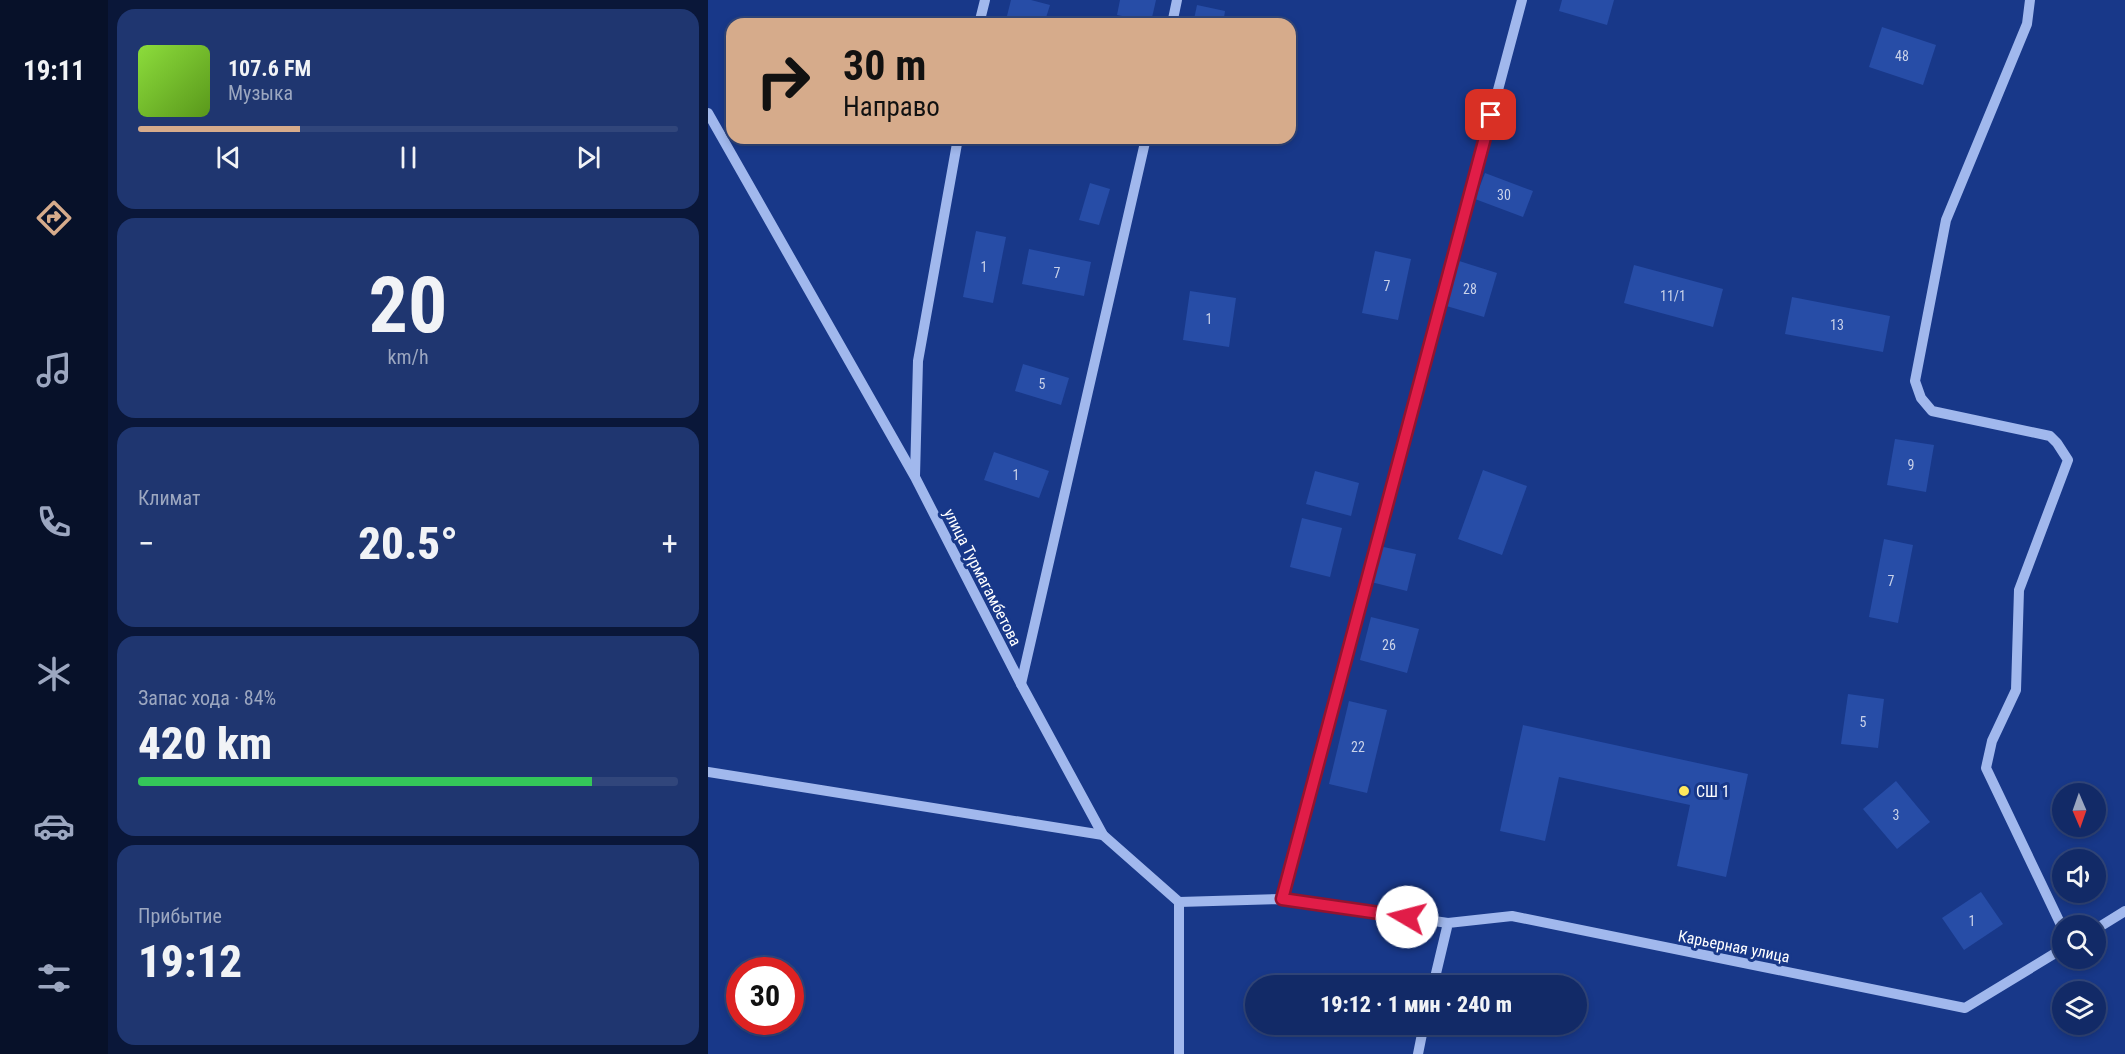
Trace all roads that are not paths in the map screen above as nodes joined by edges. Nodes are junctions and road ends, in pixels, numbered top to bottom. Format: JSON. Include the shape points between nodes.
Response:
{"nodes":[{"id":1,"x":985,"y":0,"type":"edge"},
{"id":2,"x":1177,"y":0,"type":"edge"},
{"id":3,"x":1522,"y":0,"type":"edge"},
{"id":4,"x":2030,"y":0,"type":"edge"},
{"id":5,"x":980,"y":18,"type":"edge"},
{"id":6,"x":1173,"y":18,"type":"edge"},
{"id":7,"x":708,"y":113,"type":"edge"},
{"id":8,"x":957,"y":144,"type":"edge"},
{"id":9,"x":1145,"y":144,"type":"edge"},
{"id":10,"x":915,"y":477,"type":"junction"},
{"id":11,"x":1021,"y":684,"type":"junction"},
{"id":12,"x":708,"y":772,"type":"edge"},
{"id":13,"x":1103,"y":835,"type":"junction"},
{"id":14,"x":1282,"y":899,"type":"junction"},
{"id":15,"x":1179,"y":902,"type":"junction"},
{"id":16,"x":2125,"y":911,"type":"edge"},
{"id":17,"x":2056,"y":915,"type":"edge"},
{"id":18,"x":1448,"y":922,"type":"junction"},
{"id":19,"x":2106,"y":923,"type":"edge"},
{"id":20,"x":2052,"y":955,"type":"edge"},
{"id":21,"x":1436,"y":975,"type":"edge"},
{"id":22,"x":1422,"y":1035,"type":"edge"},
{"id":23,"x":1179,"y":1054,"type":"edge"},
{"id":24,"x":1418,"y":1054,"type":"edge"}],
"edges":[{"from":1,"to":5,"type":"street"},
{"from":2,"to":6,"type":"street"},
{"from":3,"to":14,"type":"street"},
{"from":4,"to":17,"type":"street","via":[[2027,24],[1946,220],[1915,381],[1921,398],[1932,411],[2050,436],[2068,460],[2019,590],[2016,690],[1992,741],[1986,768]]},
{"from":7,"to":10,"type":"street","name":"улица Турмагамбетова"},
{"from":8,"to":10,"type":"street","via":[[918,361]]},
{"from":9,"to":11,"type":"street"},
{"from":10,"to":11,"type":"street","name":"улица Турмагамбетова"},
{"from":11,"to":13,"type":"street","name":"улица Турмагамбетова"},
{"from":12,"to":13,"type":"street"},
{"from":13,"to":15,"type":"street","name":"улица Турмагамбетова"},
{"from":14,"to":15,"type":"street","name":"Карьерная улица"},
{"from":14,"to":18,"type":"street","name":"Карьерная улица"},
{"from":15,"to":23,"type":"street"},
{"from":16,"to":19,"type":"street"},
{"from":18,"to":20,"type":"street","name":"Карьерная улица","via":[[1512,916],[1965,1008]]},
{"from":18,"to":21,"type":"street"},
{"from":22,"to":24,"type":"street"}]}
